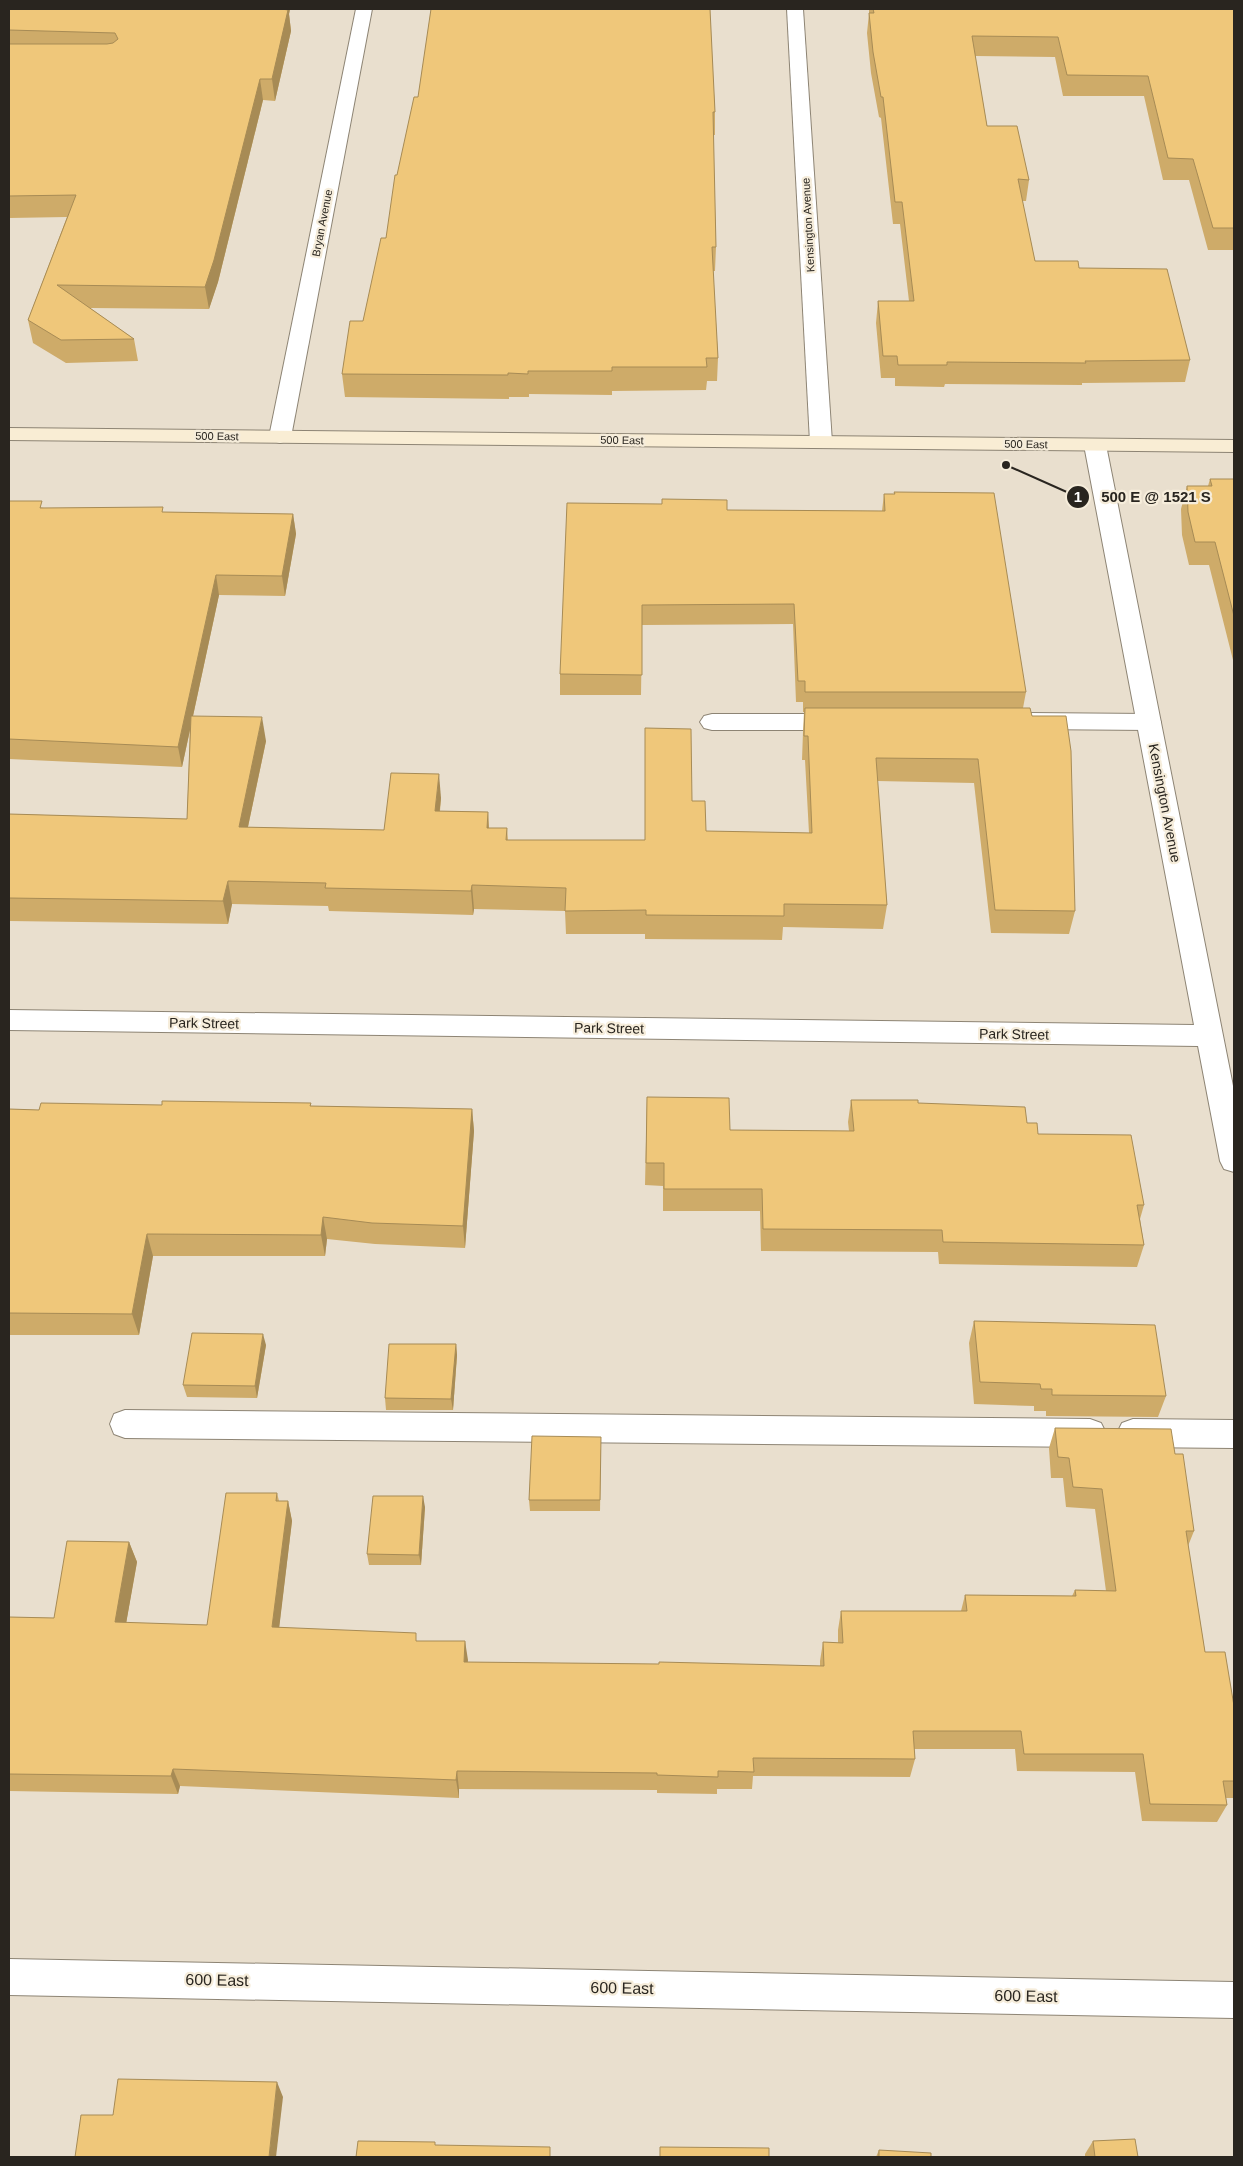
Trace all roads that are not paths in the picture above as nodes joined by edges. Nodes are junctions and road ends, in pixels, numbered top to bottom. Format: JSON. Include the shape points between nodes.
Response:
{"nodes":[{"id":1,"x":364,"y":9,"type":"edge"},
{"id":2,"x":795,"y":9,"type":"edge"},
{"id":3,"x":9,"y":434,"type":"edge"},
{"id":4,"x":280,"y":437,"type":"junction"},
{"id":5,"x":821,"y":442,"type":"junction"},
{"id":6,"x":1096,"y":445,"type":"junction"},
{"id":7,"x":1234,"y":446,"type":"edge"},
{"id":8,"x":1008,"y":721,"type":"edge"},
{"id":9,"x":712,"y":722,"type":"dead end"},
{"id":10,"x":860,"y":722,"type":"edge"},
{"id":11,"x":1149,"y":722,"type":"junction"},
{"id":12,"x":9,"y":1020,"type":"edge"},
{"id":13,"x":1210,"y":1036,"type":"junction"},
{"id":14,"x":1234,"y":1161,"type":"edge"},
{"id":15,"x":124,"y":1424,"type":"dead end"},
{"id":16,"x":1234,"y":1434,"type":"edge"},
{"id":17,"x":9,"y":1977,"type":"edge"},
{"id":18,"x":1234,"y":2000,"type":"edge"}],
"edges":[{"from":1,"to":4,"type":"street","name":"Bryan Avenue"},
{"from":2,"to":5,"type":"street","name":"Kensington Avenue"},
{"from":3,"to":4,"type":"street","name":"500 East"},
{"from":4,"to":5,"type":"street","name":"500 East"},
{"from":5,"to":6,"type":"street","name":"500 East"},
{"from":6,"to":7,"type":"street","name":"500 East"},
{"from":6,"to":11,"type":"street","name":"Kensington Avenue"},
{"from":8,"to":11,"type":"street"},
{"from":9,"to":10,"type":"street"},
{"from":11,"to":13,"type":"street","name":"Kensington Avenue"},
{"from":12,"to":13,"type":"street","name":"Park Street"},
{"from":13,"to":14,"type":"street","name":"Kensington Avenue"},
{"from":15,"to":16,"type":"street"},
{"from":17,"to":18,"type":"street","name":"600 East"}]}
